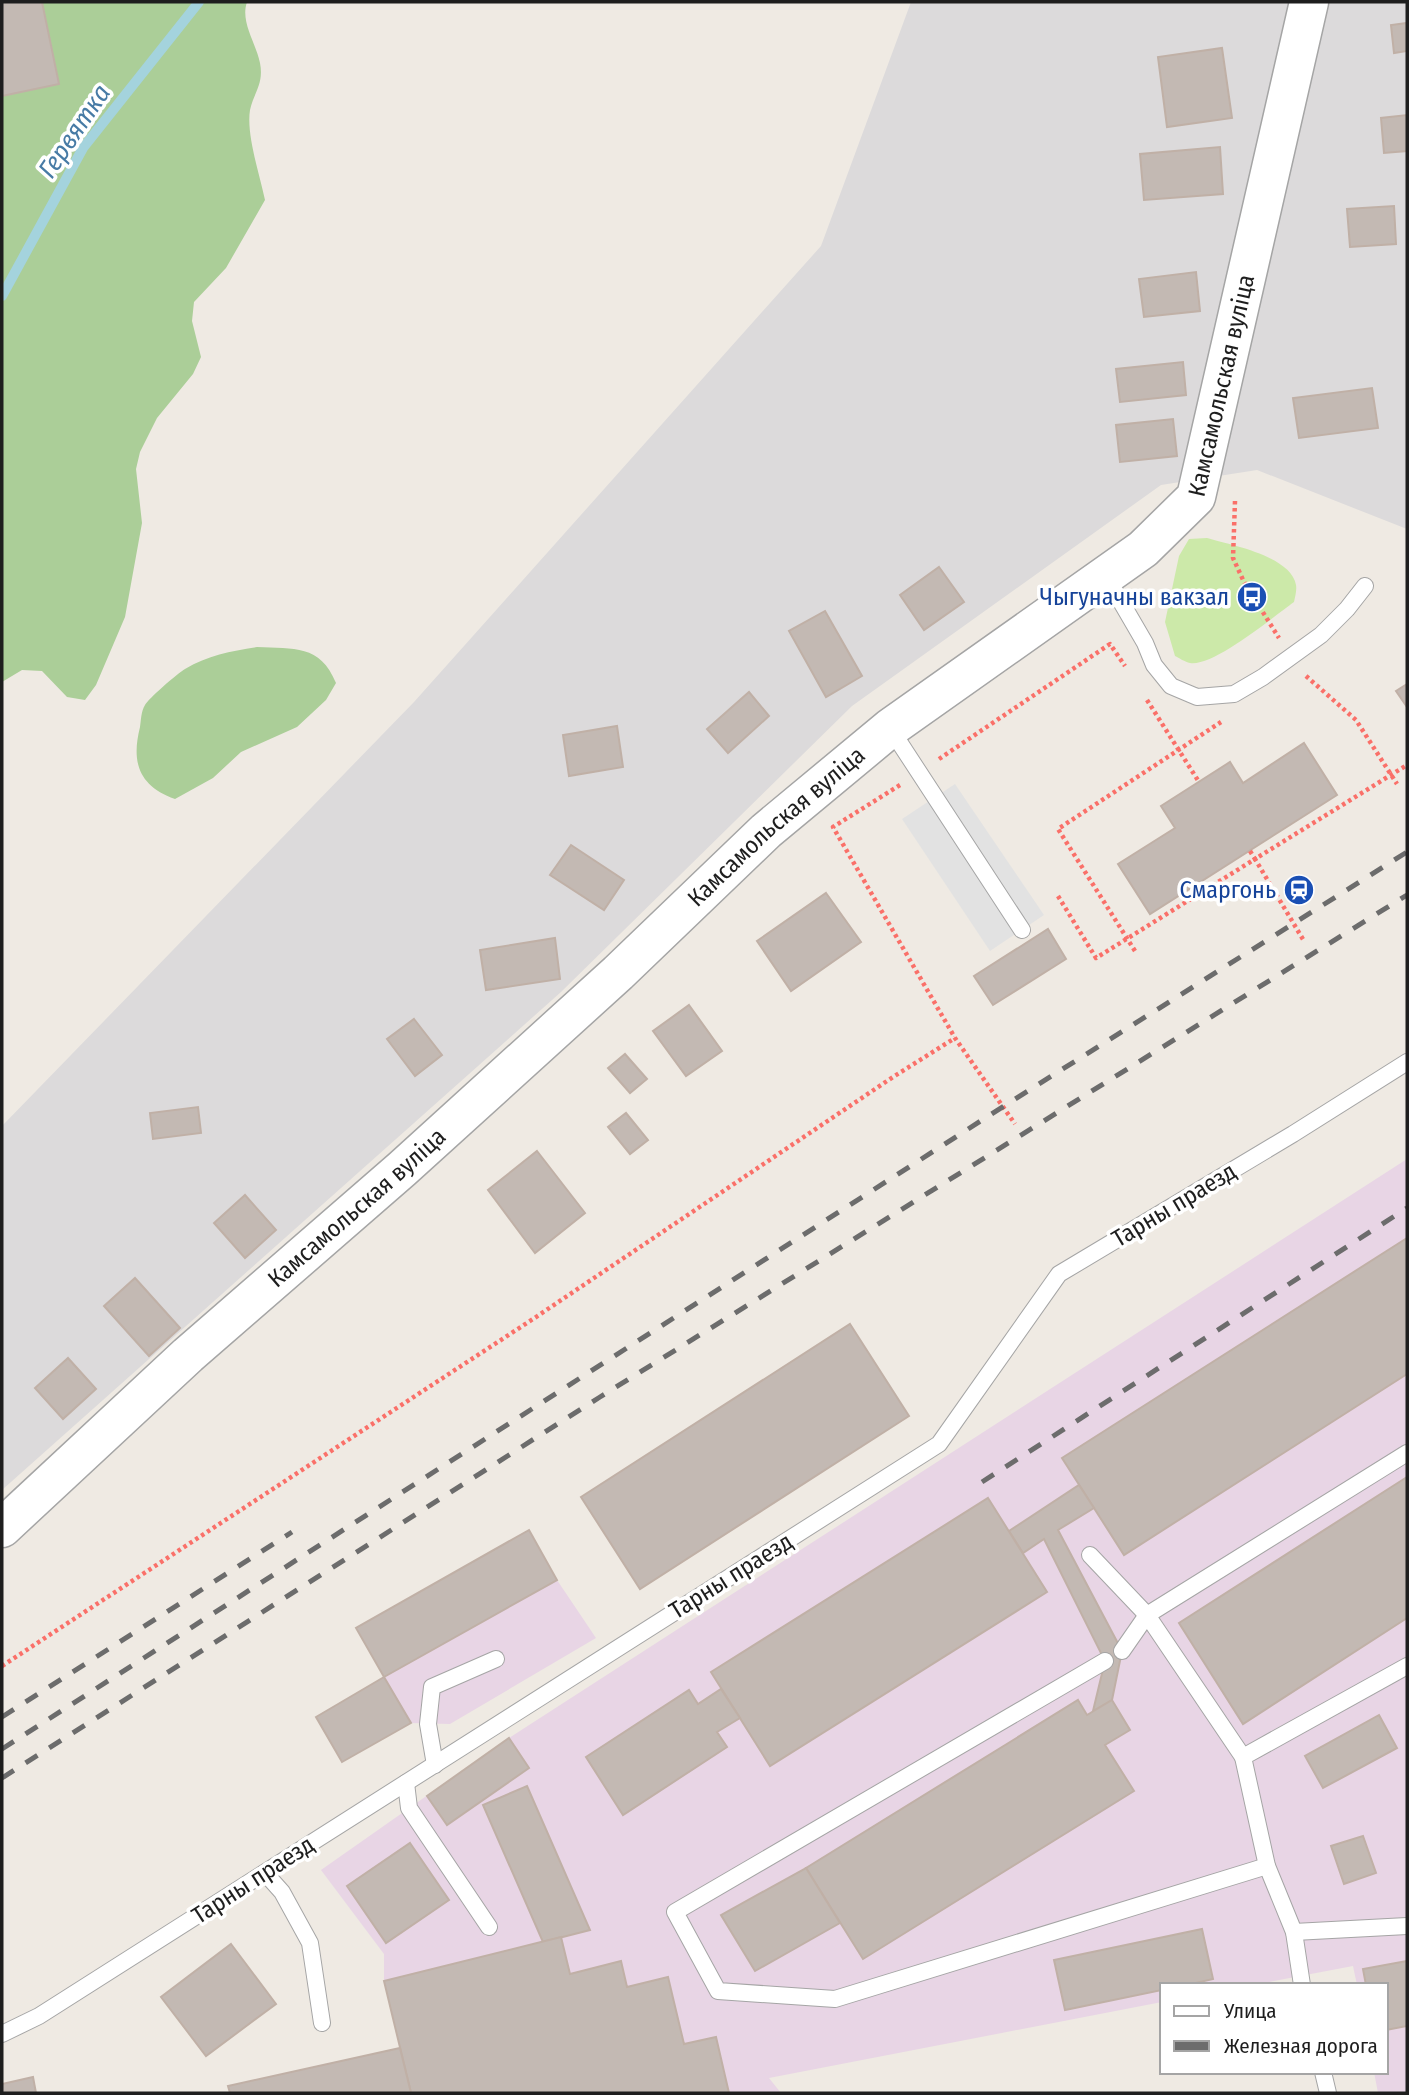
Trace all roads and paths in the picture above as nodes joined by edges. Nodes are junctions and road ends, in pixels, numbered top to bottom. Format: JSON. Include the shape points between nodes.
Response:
{"nodes":[{"id":1,"x":1309,"y":2,"type":"edge"},
{"id":2,"x":1235,"y":494,"type":"dead end"},
{"id":3,"x":1106,"y":576,"type":"junction"},
{"id":4,"x":1365,"y":586,"type":"dead end"},
{"id":5,"x":1291,"y":659,"type":"junction"},
{"id":6,"x":1125,"y":667,"type":"dead end"},
{"id":7,"x":1141,"y":691,"type":"dead end"},
{"id":8,"x":1223,"y":721,"type":"dead end"},
{"id":9,"x":890,"y":728,"type":"junction"},
{"id":10,"x":1179,"y":749,"type":"junction"},
{"id":11,"x":1407,"y":765,"type":"edge"},
{"id":12,"x":918,"y":773,"type":"junction"},
{"id":13,"x":1391,"y":775,"type":"junction"},
{"id":14,"x":1199,"y":782,"type":"dead end"},
{"id":15,"x":1397,"y":784,"type":"dead end"},
{"id":16,"x":1250,"y":851,"type":"dead end"},
{"id":17,"x":1255,"y":859,"type":"junction"},
{"id":18,"x":1058,"y":896,"type":"dead end"},
{"id":19,"x":1022,"y":930,"type":"dead end"},
{"id":20,"x":1128,"y":938,"type":"junction"},
{"id":21,"x":1304,"y":941,"type":"dead end"},
{"id":22,"x":1135,"y":951,"type":"dead end"},
{"id":23,"x":955,"y":1038,"type":"junction"},
{"id":24,"x":1407,"y":1062,"type":"edge"},
{"id":25,"x":1016,"y":1124,"type":"dead end"},
{"id":26,"x":1407,"y":1453,"type":"edge"},
{"id":27,"x":2,"y":1528,"type":"edge"},
{"id":28,"x":1090,"y":1555,"type":"dead end"},
{"id":29,"x":1147,"y":1615,"type":"junction"},
{"id":30,"x":1122,"y":1651,"type":"dead end"},
{"id":31,"x":496,"y":1659,"type":"dead end"},
{"id":32,"x":1105,"y":1661,"type":"dead end"},
{"id":33,"x":2,"y":1666,"type":"edge"},
{"id":34,"x":1407,"y":1666,"type":"edge"},
{"id":35,"x":1243,"y":1757,"type":"junction"},
{"id":36,"x":435,"y":1765,"type":"junction"},
{"id":37,"x":406,"y":1783,"type":"junction"},
{"id":38,"x":1267,"y":1866,"type":"junction"},
{"id":39,"x":265,"y":1873,"type":"junction"},
{"id":40,"x":1407,"y":1926,"type":"edge"},
{"id":41,"x":489,"y":1927,"type":"dead end"},
{"id":42,"x":1294,"y":1932,"type":"junction"},
{"id":43,"x":1302,"y":1983,"type":"edge"},
{"id":44,"x":322,"y":2023,"type":"dead end"},
{"id":45,"x":2,"y":2034,"type":"edge"},
{"id":46,"x":1323,"y":2074,"type":"edge"},
{"id":47,"x":1328,"y":2093,"type":"edge"}],
"edges":[{"from":1,"to":3,"type":"street","name":"Камсамольская вуліца","via":[[1196,497],[1143,549]]},
{"from":2,"to":5,"type":"path","via":[[1233,558]]},
{"from":3,"to":5,"type":"lane","via":[[1154,665],[1171,686],[1197,697],[1234,694]]},
{"from":3,"to":9,"type":"street","name":"Камсамольская вуліца"},
{"from":4,"to":5,"type":"lane","via":[[1321,635]]},
{"from":5,"to":13,"type":"path","via":[[1356,720]]},
{"from":6,"to":12,"type":"path","via":[[1110,644]]},
{"from":7,"to":10,"type":"path"},
{"from":8,"to":10,"type":"path"},
{"from":9,"to":12,"type":"lane"},
{"from":9,"to":27,"type":"street","name":"Камсамольская вуліца","via":[[766,831],[607,983],[188,1355]]},
{"from":10,"to":14,"type":"path"},
{"from":10,"to":20,"type":"path","via":[[1058,829]]},
{"from":11,"to":13,"type":"path"},
{"from":12,"to":19,"type":"lane"},
{"from":12,"to":23,"type":"path","via":[[833,827]]},
{"from":13,"to":15,"type":"path"},
{"from":13,"to":17,"type":"path"},
{"from":16,"to":17,"type":"path"},
{"from":17,"to":20,"type":"path"},
{"from":17,"to":21,"type":"path"},
{"from":18,"to":20,"type":"path","via":[[1096,958]]},
{"from":20,"to":22,"type":"path"},
{"from":23,"to":25,"type":"path"},
{"from":23,"to":33,"type":"path"},
{"from":24,"to":36,"type":"lane","name":"Тарны праезд","via":[[1059,1274],[939,1444]]},
{"from":26,"to":29,"type":"lane"},
{"from":28,"to":29,"type":"lane"},
{"from":29,"to":30,"type":"lane"},
{"from":29,"to":35,"type":"lane"},
{"from":31,"to":36,"type":"lane","via":[[432,1687],[428,1724]]},
{"from":32,"to":38,"type":"lane","via":[[675,1912],[718,1991],[835,1999]]},
{"from":34,"to":35,"type":"lane"},
{"from":35,"to":38,"type":"lane"},
{"from":36,"to":37,"type":"lane","name":"Тарны праезд"},
{"from":37,"to":39,"type":"lane","name":"Тарны праезд"},
{"from":37,"to":41,"type":"lane","via":[[409,1808]]},
{"from":38,"to":42,"type":"lane"},
{"from":39,"to":44,"type":"lane","via":[[282,1892],[310,1943]]},
{"from":39,"to":45,"type":"lane","name":"Тарны праезд","via":[[39,2016]]},
{"from":40,"to":42,"type":"lane"},
{"from":42,"to":43,"type":"lane"},
{"from":46,"to":47,"type":"lane"}]}
